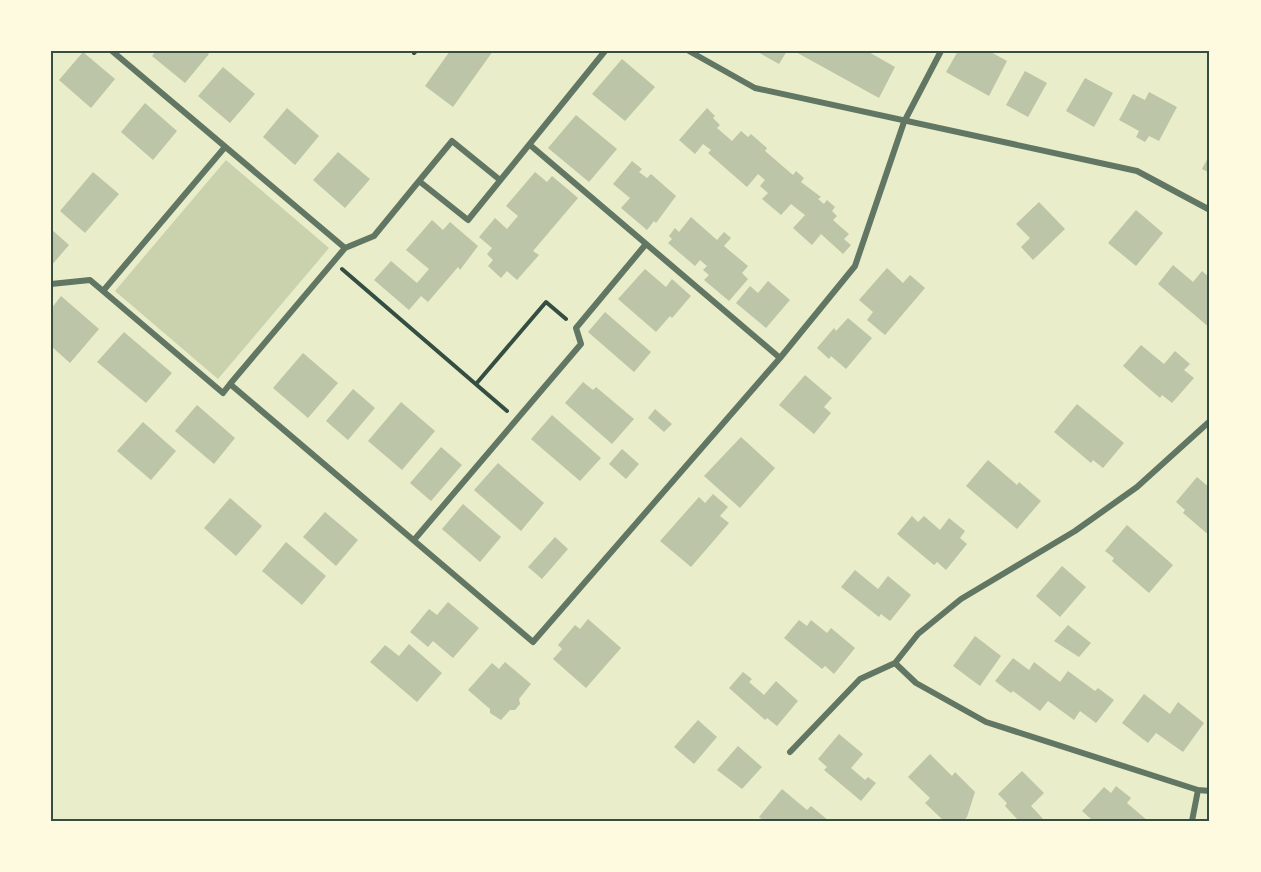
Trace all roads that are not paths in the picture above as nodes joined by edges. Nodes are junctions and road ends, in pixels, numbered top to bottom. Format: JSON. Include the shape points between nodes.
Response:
{"nodes":[{"id":1,"x":112,"y":51,"type":"edge"},
{"id":2,"x":605,"y":51,"type":"edge"},
{"id":3,"x":689,"y":51,"type":"edge"},
{"id":4,"x":940,"y":51,"type":"edge"},
{"id":5,"x":904,"y":122,"type":"junction"},
{"id":6,"x":530,"y":145,"type":"junction"},
{"id":7,"x":225,"y":147,"type":"junction"},
{"id":8,"x":500,"y":180,"type":"junction"},
{"id":9,"x":419,"y":181,"type":"junction"},
{"id":10,"x":1210,"y":210,"type":"edge"},
{"id":11,"x":646,"y":244,"type":"junction"},
{"id":12,"x":345,"y":248,"type":"junction"},
{"id":13,"x":51,"y":284,"type":"edge"},
{"id":14,"x":103,"y":291,"type":"junction"},
{"id":15,"x":780,"y":358,"type":"junction"},
{"id":16,"x":230,"y":384,"type":"junction"},
{"id":17,"x":1210,"y":421,"type":"edge"},
{"id":18,"x":414,"y":540,"type":"junction"},
{"id":19,"x":895,"y":663,"type":"junction"},
{"id":20,"x":790,"y":752,"type":"dead end"},
{"id":21,"x":1198,"y":790,"type":"junction"},
{"id":22,"x":1210,"y":791,"type":"edge"},
{"id":23,"x":1192,"y":821,"type":"edge"}],
"edges":[{"from":1,"to":7,"type":"street"},
{"from":2,"to":6,"type":"street"},
{"from":3,"to":5,"type":"street","via":[[755,88]]},
{"from":4,"to":5,"type":"street"},
{"from":5,"to":10,"type":"street","via":[[1137,171]]},
{"from":5,"to":15,"type":"street","via":[[855,266]]},
{"from":6,"to":8,"type":"street"},
{"from":6,"to":11,"type":"street"},
{"from":7,"to":12,"type":"street"},
{"from":7,"to":14,"type":"street"},
{"from":8,"to":9,"type":"street","via":[[452,141]]},
{"from":8,"to":9,"type":"street","via":[[468,220]]},
{"from":9,"to":12,"type":"street","via":[[374,236]]},
{"from":11,"to":15,"type":"street"},
{"from":11,"to":18,"type":"street","via":[[576,328],[581,344]]},
{"from":12,"to":16,"type":"street"},
{"from":13,"to":14,"type":"street","via":[[90,280]]},
{"from":14,"to":16,"type":"street","via":[[223,393]]},
{"from":15,"to":18,"type":"street","via":[[533,642]]},
{"from":16,"to":18,"type":"street"},
{"from":17,"to":19,"type":"street","via":[[1137,487],[1075,531],[961,599],[918,634]]},
{"from":19,"to":20,"type":"street","via":[[860,679]]},
{"from":19,"to":21,"type":"street","via":[[916,684],[986,722]]},
{"from":21,"to":22,"type":"street"},
{"from":21,"to":23,"type":"street"}]}
